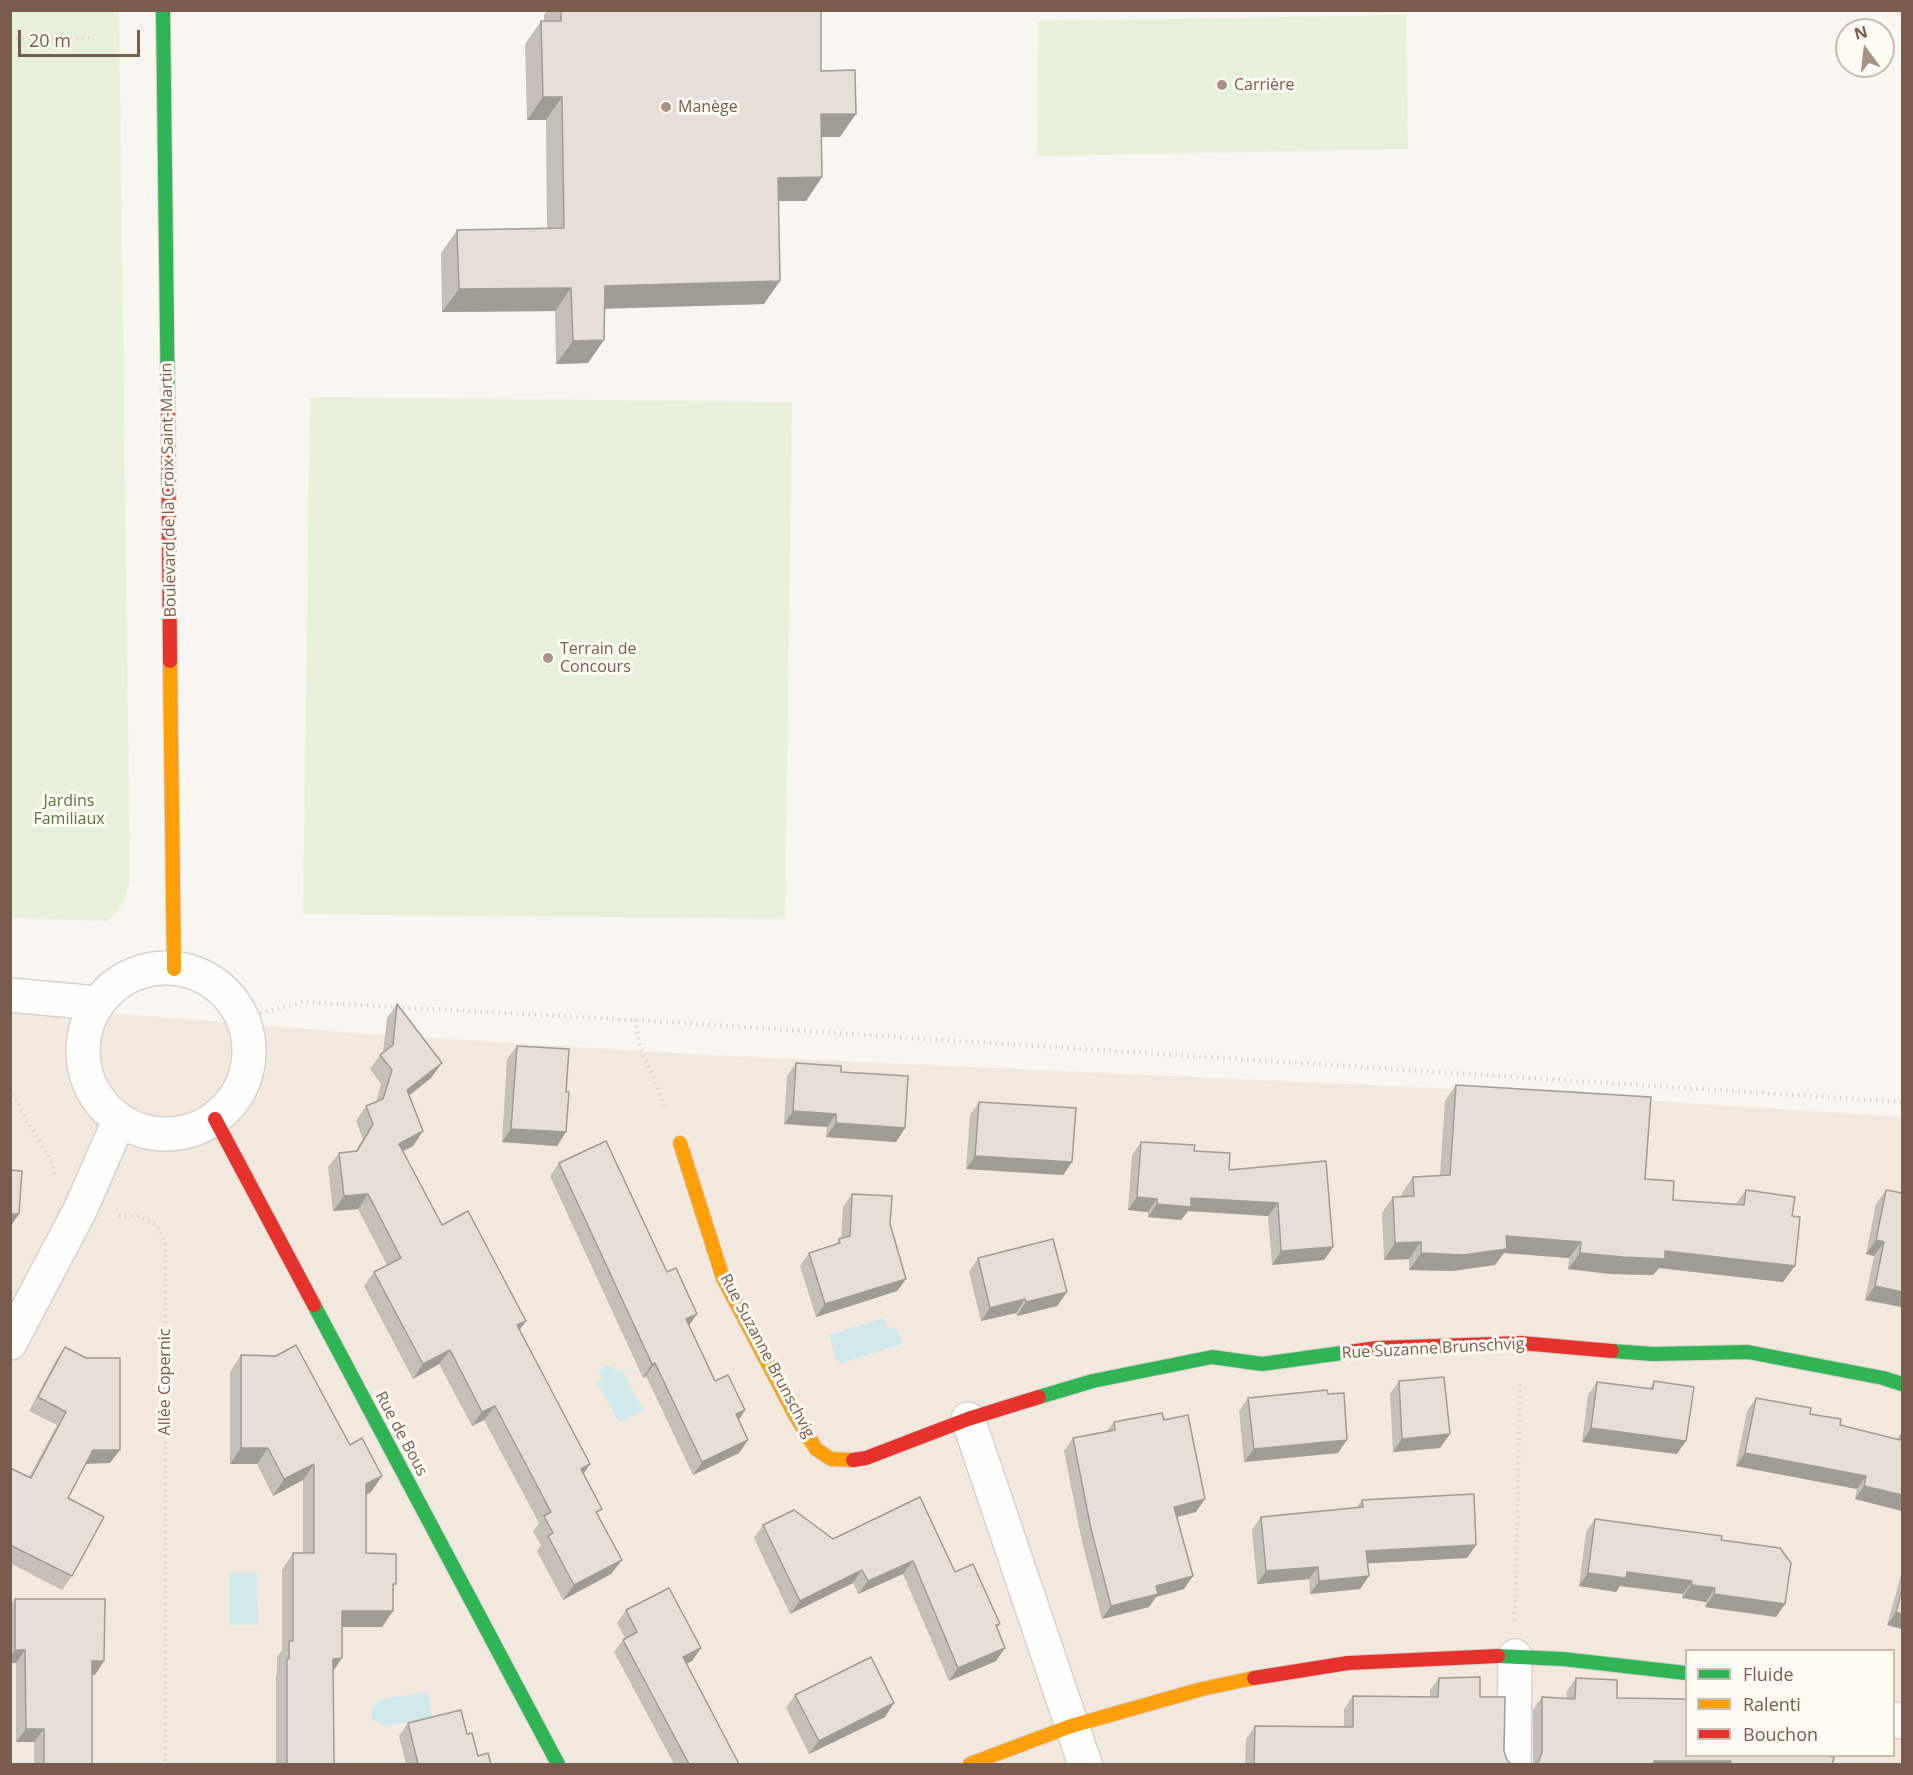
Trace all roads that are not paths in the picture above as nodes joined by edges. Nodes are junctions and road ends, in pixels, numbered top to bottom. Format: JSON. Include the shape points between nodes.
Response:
{"nodes":[{"id":1,"x":164,"y":10,"type":"edge"},
{"id":2,"x":174,"y":969,"type":"junction"},
{"id":3,"x":10,"y":995,"type":"edge"},
{"id":4,"x":98,"y":1003,"type":"junction"},
{"id":5,"x":215,"y":1119,"type":"junction"},
{"id":6,"x":119,"y":1121,"type":"junction"},
{"id":7,"x":680,"y":1143,"type":"road end"},
{"id":8,"x":10,"y":1343,"type":"edge"},
{"id":9,"x":1902,"y":1384,"type":"edge"},
{"id":10,"x":968,"y":1419,"type":"junction"},
{"id":11,"x":1515,"y":1656,"type":"junction"},
{"id":12,"x":1685,"y":1673,"type":"edge"},
{"id":13,"x":1071,"y":1726,"type":"junction"},
{"id":14,"x":558,"y":1764,"type":"edge"},
{"id":15,"x":970,"y":1764,"type":"edge"},
{"id":16,"x":1085,"y":1764,"type":"edge"},
{"id":17,"x":1514,"y":1764,"type":"edge"}],
"edges":[{"from":1,"to":2,"type":"street","name":"Boulevard de la Croix Saint-Martin"},
{"from":2,"to":4,"type":"street","via":[[134,973]]},
{"from":2,"to":5,"type":"street","via":[[209,980],[231,997],[243,1018],[250,1048],[246,1075],[235,1100]]},
{"from":3,"to":4,"type":"street"},
{"from":4,"to":6,"type":"street","via":[[85,1026],[82,1053],[86,1079],[99,1102]]},
{"from":5,"to":6,"type":"street","via":[[192,1131],[167,1135],[142,1132]]},
{"from":5,"to":14,"type":"street","name":"Rue de Bous"},
{"from":6,"to":8,"type":"street","via":[[81,1208]]},
{"from":7,"to":10,"type":"street","name":"Rue Suzanne Brunschvig","via":[[723,1278],[816,1449],[831,1459],[866,1458]]},
{"from":9,"to":10,"type":"street","name":"Rue Suzanne Brunschvig","via":[[1748,1352],[1653,1354],[1521,1343],[1377,1348],[1262,1364],[1212,1357],[1093,1381]]},
{"from":10,"to":13,"type":"street"},
{"from":11,"to":12,"type":"street"},
{"from":11,"to":13,"type":"street","via":[[1379,1661],[1279,1673],[1202,1689]]},
{"from":11,"to":17,"type":"street"},
{"from":13,"to":15,"type":"street"},
{"from":13,"to":16,"type":"street"}]}
